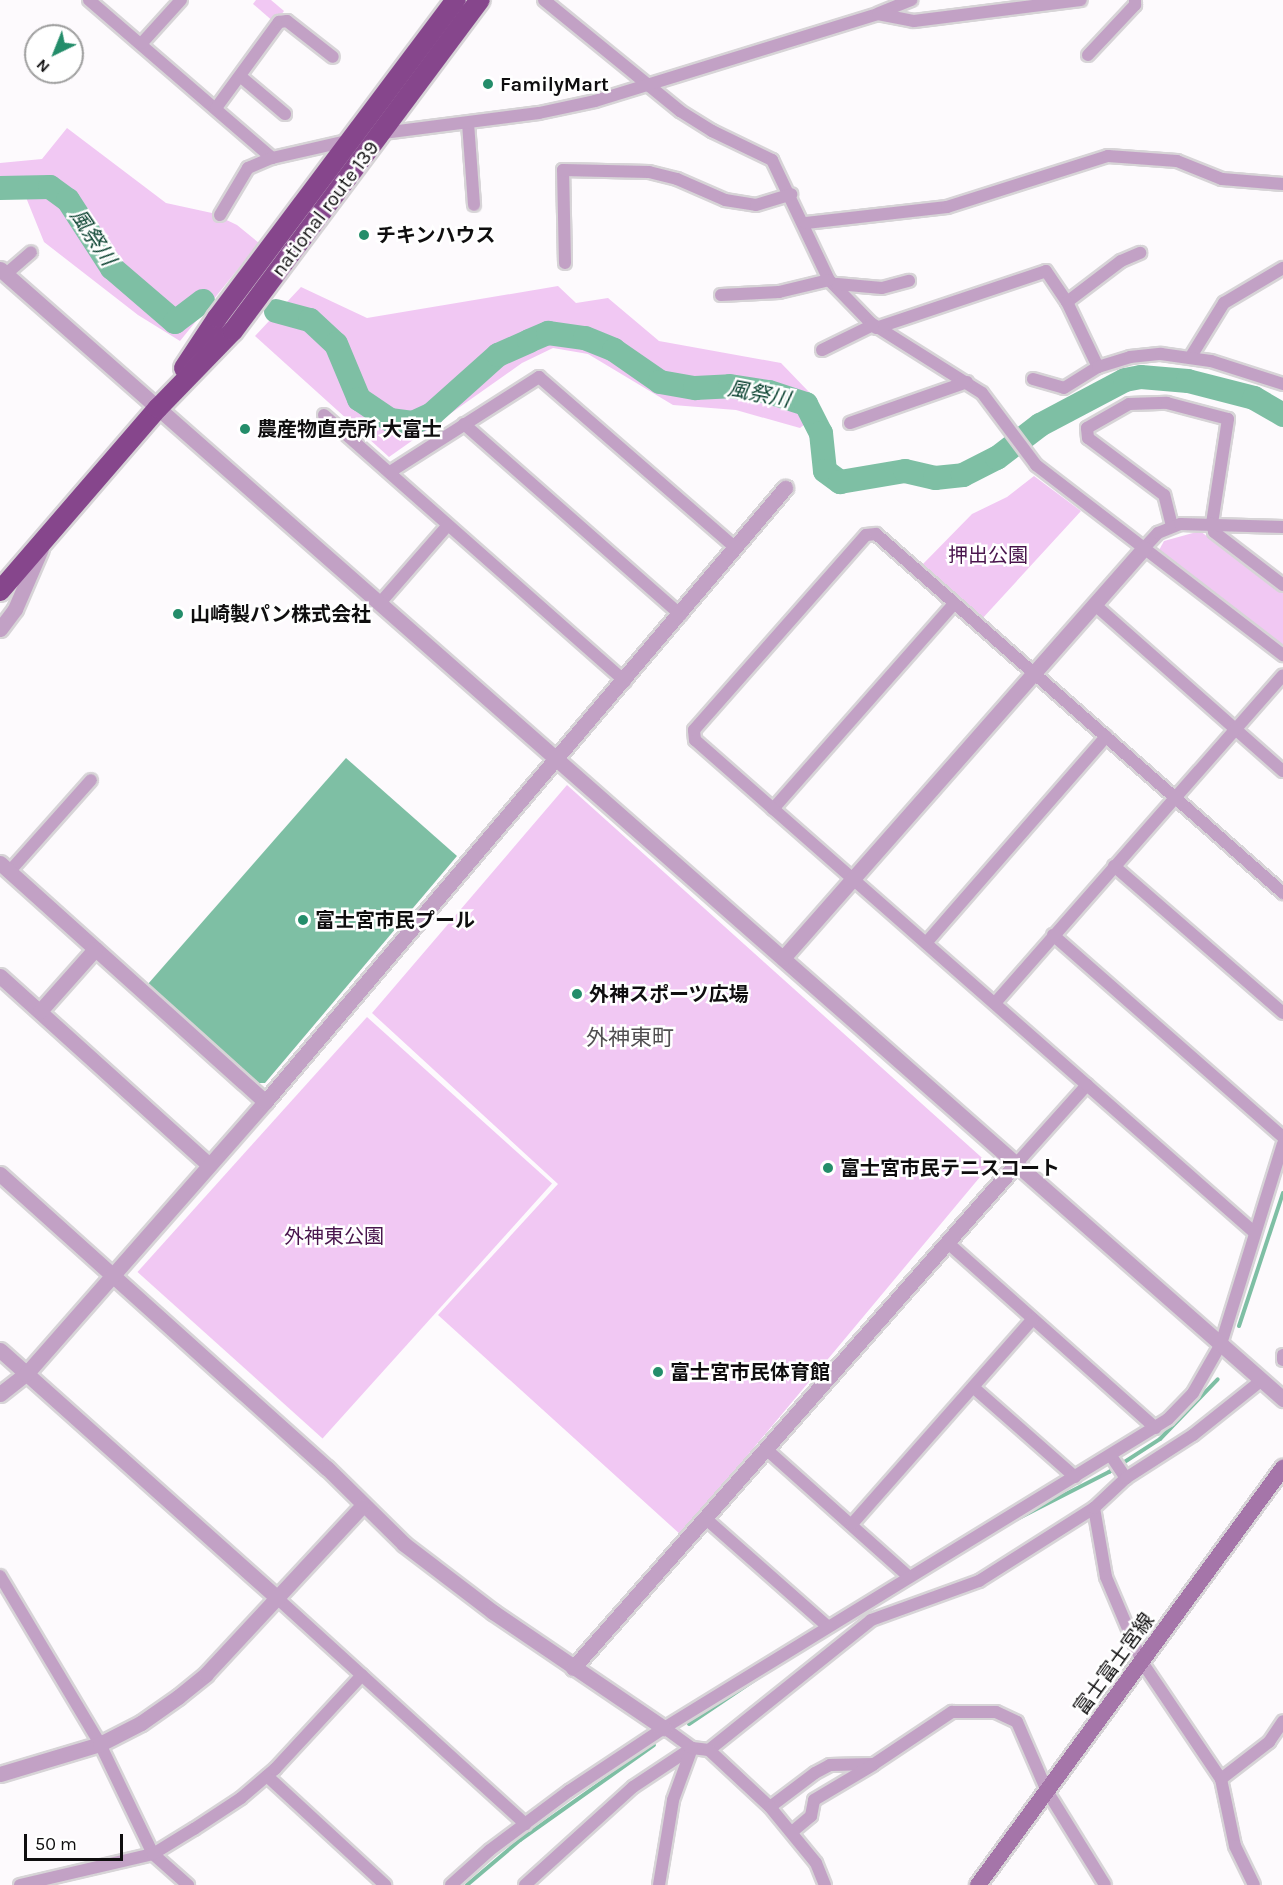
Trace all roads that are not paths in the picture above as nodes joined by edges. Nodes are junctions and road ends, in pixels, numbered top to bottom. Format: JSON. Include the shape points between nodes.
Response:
{"nodes":[{"id":1,"x":89,"y":0,"type":"edge"},
{"id":2,"x":181,"y":0,"type":"edge"},
{"id":3,"x":456,"y":0,"type":"edge"},
{"id":4,"x":480,"y":0,"type":"edge"},
{"id":5,"x":544,"y":0,"type":"edge"},
{"id":6,"x":911,"y":0,"type":"edge"},
{"id":7,"x":1073,"y":0,"type":"edge"},
{"id":8,"x":1135,"y":0,"type":"edge"},
{"id":9,"x":878,"y":14,"type":"junction"},
{"id":10,"x":142,"y":43,"type":"junction"},
{"id":11,"x":1088,"y":55,"type":"dead end"},
{"id":12,"x":333,"y":57,"type":"dead end"},
{"id":13,"x":240,"y":76,"type":"junction"},
{"id":14,"x":646,"y":86,"type":"junction"},
{"id":15,"x":216,"y":108,"type":"junction"},
{"id":16,"x":285,"y":114,"type":"dead end"},
{"id":17,"x":468,"y":123,"type":"junction"},
{"id":18,"x":383,"y":133,"type":"junction"},
{"id":19,"x":355,"y":139,"type":"junction"},
{"id":20,"x":272,"y":158,"type":"junction"},
{"id":21,"x":1283,"y":184,"type":"edge"},
{"id":22,"x":791,"y":194,"type":"junction"},
{"id":23,"x":474,"y":205,"type":"dead end"},
{"id":24,"x":220,"y":215,"type":"dead end"},
{"id":25,"x":806,"y":223,"type":"junction"},
{"id":26,"x":31,"y":252,"type":"dead end"},
{"id":27,"x":1140,"y":253,"type":"dead end"},
{"id":28,"x":565,"y":263,"type":"dead end"},
{"id":29,"x":1283,"y":268,"type":"edge"},
{"id":30,"x":3,"y":271,"type":"edge"},
{"id":31,"x":909,"y":281,"type":"dead end"},
{"id":32,"x":833,"y":282,"type":"junction"},
{"id":33,"x":721,"y":295,"type":"dead end"},
{"id":34,"x":1067,"y":302,"type":"junction"},
{"id":35,"x":874,"y":326,"type":"junction"},
{"id":36,"x":822,"y":350,"type":"dead end"},
{"id":37,"x":1190,"y":357,"type":"junction"},
{"id":38,"x":1098,"y":367,"type":"junction"},
{"id":39,"x":1033,"y":380,"type":"dead end"},
{"id":40,"x":967,"y":382,"type":"junction"},
{"id":41,"x":1283,"y":384,"type":"edge"},
{"id":42,"x":158,"y":408,"type":"junction"},
{"id":43,"x":324,"y":415,"type":"dead end"},
{"id":44,"x":850,"y":423,"type":"dead end"},
{"id":45,"x":464,"y":424,"type":"junction"},
{"id":46,"x":390,"y":472,"type":"junction"},
{"id":47,"x":785,"y":488,"type":"dead end"},
{"id":48,"x":1212,"y":523,"type":"junction"},
{"id":49,"x":448,"y":525,"type":"junction"},
{"id":50,"x":1172,"y":526,"type":"junction"},
{"id":51,"x":1283,"y":528,"type":"edge"},
{"id":52,"x":43,"y":543,"type":"junction"},
{"id":53,"x":736,"y":548,"type":"junction"},
{"id":54,"x":1144,"y":548,"type":"junction"},
{"id":55,"x":1283,"y":585,"type":"edge"},
{"id":56,"x":0,"y":591,"type":"edge"},
{"id":57,"x":380,"y":603,"type":"junction"},
{"id":58,"x":954,"y":604,"type":"junction"},
{"id":59,"x":1094,"y":604,"type":"junction"},
{"id":60,"x":681,"y":615,"type":"junction"},
{"id":61,"x":0,"y":629,"type":"edge"},
{"id":62,"x":1283,"y":655,"type":"edge"},
{"id":63,"x":1033,"y":673,"type":"junction"},
{"id":64,"x":1283,"y":675,"type":"edge"},
{"id":65,"x":625,"y":681,"type":"junction"},
{"id":66,"x":1235,"y":728,"type":"junction"},
{"id":67,"x":1106,"y":737,"type":"junction"},
{"id":68,"x":558,"y":760,"type":"junction"},
{"id":69,"x":1283,"y":771,"type":"edge"},
{"id":70,"x":91,"y":780,"type":"dead end"},
{"id":71,"x":1175,"y":798,"type":"junction"},
{"id":72,"x":773,"y":808,"type":"junction"},
{"id":73,"x":1114,"y":866,"type":"junction"},
{"id":74,"x":5,"y":867,"type":"edge"},
{"id":75,"x":852,"y":878,"type":"junction"},
{"id":76,"x":1283,"y":893,"type":"edge"},
{"id":77,"x":1053,"y":935,"type":"junction"},
{"id":78,"x":926,"y":943,"type":"junction"},
{"id":79,"x":95,"y":949,"type":"junction"},
{"id":80,"x":783,"y":957,"type":"junction"},
{"id":81,"x":0,"y":976,"type":"edge"},
{"id":82,"x":995,"y":1003,"type":"junction"},
{"id":83,"x":39,"y":1011,"type":"junction"},
{"id":84,"x":1283,"y":1013,"type":"edge"},
{"id":85,"x":1087,"y":1085,"type":"junction"},
{"id":86,"x":265,"y":1102,"type":"junction"},
{"id":87,"x":1283,"y":1137,"type":"edge"},
{"id":88,"x":1283,"y":1144,"type":"edge"},
{"id":89,"x":1017,"y":1163,"type":"junction"},
{"id":90,"x":209,"y":1165,"type":"junction"},
{"id":91,"x":1279,"y":1172,"type":"edge"},
{"id":92,"x":0,"y":1174,"type":"edge"},
{"id":93,"x":1256,"y":1233,"type":"junction"},
{"id":94,"x":948,"y":1243,"type":"junction"},
{"id":95,"x":112,"y":1275,"type":"junction"},
{"id":96,"x":1033,"y":1319,"type":"junction"},
{"id":97,"x":1221,"y":1344,"type":"junction"},
{"id":98,"x":0,"y":1350,"type":"edge"},
{"id":99,"x":1283,"y":1355,"type":"edge"},
{"id":100,"x":1283,"y":1360,"type":"edge"},
{"id":101,"x":26,"y":1374,"type":"junction"},
{"id":102,"x":1262,"y":1380,"type":"junction"},
{"id":103,"x":973,"y":1387,"type":"junction"},
{"id":104,"x":0,"y":1394,"type":"edge"},
{"id":105,"x":1283,"y":1399,"type":"edge"},
{"id":106,"x":1156,"y":1428,"type":"junction"},
{"id":107,"x":766,"y":1449,"type":"junction"},
{"id":108,"x":1111,"y":1456,"type":"junction"},
{"id":109,"x":1283,"y":1468,"type":"edge"},
{"id":110,"x":1075,"y":1478,"type":"junction"},
{"id":111,"x":1126,"y":1478,"type":"junction"},
{"id":112,"x":362,"y":1506,"type":"junction"},
{"id":113,"x":1094,"y":1508,"type":"junction"},
{"id":114,"x":705,"y":1518,"type":"junction"},
{"id":115,"x":852,"y":1524,"type":"junction"},
{"id":116,"x":0,"y":1576,"type":"edge"},
{"id":117,"x":909,"y":1577,"type":"junction"},
{"id":118,"x":277,"y":1598,"type":"junction"},
{"id":119,"x":827,"y":1626,"type":"junction"},
{"id":120,"x":1142,"y":1662,"type":"junction"},
{"id":121,"x":573,"y":1668,"type":"junction"},
{"id":122,"x":362,"y":1675,"type":"junction"},
{"id":123,"x":1283,"y":1721,"type":"edge"},
{"id":124,"x":664,"y":1728,"type":"junction"},
{"id":125,"x":100,"y":1744,"type":"junction"},
{"id":126,"x":692,"y":1748,"type":"junction"},
{"id":127,"x":709,"y":1750,"type":"junction"},
{"id":128,"x":874,"y":1764,"type":"junction"},
{"id":129,"x":0,"y":1774,"type":"edge"},
{"id":130,"x":267,"y":1776,"type":"junction"},
{"id":131,"x":1221,"y":1779,"type":"junction"},
{"id":132,"x":1047,"y":1791,"type":"junction"},
{"id":133,"x":770,"y":1807,"type":"junction"},
{"id":134,"x":525,"y":1824,"type":"junction"},
{"id":135,"x":792,"y":1832,"type":"junction"},
{"id":136,"x":153,"y":1854,"type":"junction"},
{"id":137,"x":1249,"y":1884,"type":"edge"},
{"id":138,"x":20,"y":1885,"type":"edge"},
{"id":139,"x":188,"y":1885,"type":"edge"},
{"id":140,"x":385,"y":1885,"type":"edge"},
{"id":141,"x":452,"y":1885,"type":"edge"},
{"id":142,"x":525,"y":1885,"type":"edge"},
{"id":143,"x":659,"y":1885,"type":"edge"},
{"id":144,"x":825,"y":1885,"type":"edge"},
{"id":145,"x":978,"y":1885,"type":"edge"},
{"id":146,"x":1105,"y":1885,"type":"edge"}],
"edges":[{"from":1,"to":10,"type":"street"},
{"from":2,"to":10,"type":"street"},
{"from":3,"to":19,"type":"highway","name":"national route 139"},
{"from":4,"to":18,"type":"highway","name":"national route 139"},
{"from":5,"to":14,"type":"street"},
{"from":6,"to":9,"type":"street"},
{"from":7,"to":9,"type":"street","via":[[914,21]]},
{"from":8,"to":11,"type":"street","via":[[1135,5]]},
{"from":9,"to":14,"type":"street"},
{"from":10,"to":15,"type":"street"},
{"from":12,"to":13,"type":"street","via":[[287,21],[279,22]]},
{"from":13,"to":15,"type":"street"},
{"from":13,"to":16,"type":"street"},
{"from":14,"to":17,"type":"street","via":[[595,101]]},
{"from":14,"to":22,"type":"street","via":[[712,132],[772,160]]},
{"from":15,"to":20,"type":"street"},
{"from":17,"to":18,"type":"street"},
{"from":17,"to":23,"type":"street"},
{"from":18,"to":42,"type":"highway","name":"national route 139","via":[[233,331]]},
{"from":19,"to":20,"type":"street"},
{"from":19,"to":42,"type":"highway","name":"national route 139","via":[[217,318]]},
{"from":20,"to":24,"type":"street","via":[[248,168]]},
{"from":21,"to":25,"type":"street","via":[[1222,179],[1178,161],[1108,156],[947,207]]},
{"from":22,"to":25,"type":"street"},
{"from":22,"to":28,"type":"street","via":[[756,205],[725,200],[677,179],[649,172],[563,170]]},
{"from":25,"to":32,"type":"street"},
{"from":26,"to":30,"type":"street"},
{"from":27,"to":34,"type":"street","via":[[1121,261]]},
{"from":29,"to":37,"type":"street","via":[[1224,303]]},
{"from":30,"to":42,"type":"street"},
{"from":31,"to":32,"type":"street","via":[[882,288]]},
{"from":32,"to":33,"type":"street","via":[[779,292]]},
{"from":32,"to":35,"type":"street"},
{"from":34,"to":35,"type":"street","via":[[1046,271]]},
{"from":34,"to":38,"type":"street"},
{"from":35,"to":36,"type":"street"},
{"from":35,"to":40,"type":"street"},
{"from":37,"to":38,"type":"street","via":[[1130,357]]},
{"from":37,"to":41,"type":"street","via":[[1258,373]]},
{"from":38,"to":39,"type":"street","via":[[1064,388]]},
{"from":40,"to":44,"type":"street"},
{"from":40,"to":54,"type":"street","via":[[982,393],[1036,465]]},
{"from":42,"to":52,"type":"highway","name":"national route 139"},
{"from":42,"to":57,"type":"street"},
{"from":43,"to":46,"type":"street"},
{"from":45,"to":46,"type":"street"},
{"from":45,"to":53,"type":"street","via":[[539,377]]},
{"from":45,"to":60,"type":"street"},
{"from":46,"to":49,"type":"street"},
{"from":47,"to":53,"type":"street"},
{"from":48,"to":50,"type":"street"},
{"from":48,"to":50,"type":"street","via":[[1228,419],[1167,403],[1129,404],[1087,428],[1088,438],[1164,495]]},
{"from":48,"to":51,"type":"street"},
{"from":48,"to":55,"type":"street","via":[[1214,532]]},
{"from":49,"to":57,"type":"street"},
{"from":49,"to":65,"type":"street"},
{"from":50,"to":54,"type":"street"},
{"from":52,"to":56,"type":"highway","name":"national route 139"},
{"from":52,"to":61,"type":"street","via":[[15,609]]},
{"from":53,"to":60,"type":"street"},
{"from":54,"to":59,"type":"street"},
{"from":54,"to":62,"type":"street"},
{"from":57,"to":68,"type":"street"},
{"from":58,"to":63,"type":"street"},
{"from":58,"to":72,"type":"street"},
{"from":58,"to":72,"type":"street","via":[[876,534],[866,535],[694,730],[694,740]]},
{"from":59,"to":63,"type":"street"},
{"from":59,"to":66,"type":"street"},
{"from":60,"to":65,"type":"street"},
{"from":63,"to":67,"type":"street"},
{"from":63,"to":75,"type":"street"},
{"from":64,"to":66,"type":"street"},
{"from":65,"to":68,"type":"street"},
{"from":66,"to":69,"type":"street"},
{"from":66,"to":71,"type":"street"},
{"from":67,"to":71,"type":"street"},
{"from":67,"to":78,"type":"street"},
{"from":68,"to":80,"type":"street"},
{"from":68,"to":86,"type":"street"},
{"from":70,"to":74,"type":"street"},
{"from":71,"to":73,"type":"street"},
{"from":71,"to":76,"type":"street"},
{"from":72,"to":75,"type":"street"},
{"from":73,"to":77,"type":"street"},
{"from":73,"to":84,"type":"street"},
{"from":74,"to":79,"type":"street"},
{"from":75,"to":78,"type":"street"},
{"from":75,"to":80,"type":"street"},
{"from":77,"to":82,"type":"street"},
{"from":77,"to":87,"type":"street"},
{"from":78,"to":82,"type":"street"},
{"from":79,"to":83,"type":"street"},
{"from":79,"to":86,"type":"street"},
{"from":80,"to":89,"type":"street"},
{"from":81,"to":83,"type":"street"},
{"from":82,"to":85,"type":"street"},
{"from":83,"to":90,"type":"street"},
{"from":85,"to":89,"type":"street"},
{"from":85,"to":93,"type":"street"},
{"from":86,"to":90,"type":"street"},
{"from":88,"to":91,"type":"street"},
{"from":89,"to":94,"type":"street"},
{"from":89,"to":97,"type":"street"},
{"from":90,"to":95,"type":"street"},
{"from":91,"to":93,"type":"street"},
{"from":92,"to":95,"type":"street"},
{"from":93,"to":97,"type":"street"},
{"from":94,"to":96,"type":"street"},
{"from":94,"to":107,"type":"street"},
{"from":95,"to":101,"type":"street"},
{"from":95,"to":112,"type":"street","via":[[327,1468]]},
{"from":96,"to":103,"type":"street"},
{"from":96,"to":106,"type":"street"},
{"from":97,"to":102,"type":"street"},
{"from":97,"to":106,"type":"street","via":[[1193,1393]]},
{"from":98,"to":101,"type":"street"},
{"from":99,"to":100,"type":"street"},
{"from":101,"to":104,"type":"street"},
{"from":101,"to":118,"type":"street"},
{"from":102,"to":105,"type":"street"},
{"from":102,"to":111,"type":"street","via":[[1193,1435]]},
{"from":103,"to":110,"type":"street"},
{"from":103,"to":115,"type":"street"},
{"from":106,"to":108,"type":"street"},
{"from":107,"to":114,"type":"street"},
{"from":107,"to":115,"type":"street"},
{"from":108,"to":110,"type":"street"},
{"from":108,"to":111,"type":"street"},
{"from":109,"to":120,"type":"main road","name":"富士富士宮線"},
{"from":110,"to":117,"type":"street"},
{"from":111,"to":113,"type":"street"},
{"from":112,"to":118,"type":"street"},
{"from":112,"to":121,"type":"street","via":[[443,1576]]},
{"from":113,"to":120,"type":"street","via":[[1106,1577]]},
{"from":113,"to":127,"type":"street","via":[[979,1581],[871,1620]]},
{"from":114,"to":119,"type":"street"},
{"from":114,"to":121,"type":"street"},
{"from":115,"to":117,"type":"street"},
{"from":116,"to":125,"type":"street"},
{"from":117,"to":119,"type":"street"},
{"from":118,"to":122,"type":"street"},
{"from":118,"to":125,"type":"street","via":[[206,1674],[141,1723]]},
{"from":119,"to":124,"type":"street"},
{"from":120,"to":131,"type":"street"},
{"from":120,"to":132,"type":"main road","name":"富士富士宮線"},
{"from":121,"to":124,"type":"street"},
{"from":122,"to":130,"type":"street"},
{"from":122,"to":134,"type":"street"},
{"from":123,"to":131,"type":"street","via":[[1269,1742]]},
{"from":124,"to":126,"type":"street"},
{"from":124,"to":134,"type":"street"},
{"from":125,"to":129,"type":"street"},
{"from":125,"to":136,"type":"street"},
{"from":126,"to":127,"type":"street"},
{"from":126,"to":142,"type":"street","via":[[633,1787]]},
{"from":126,"to":143,"type":"street","via":[[673,1800]]},
{"from":127,"to":133,"type":"street"},
{"from":128,"to":132,"type":"street","via":[[952,1712],[996,1712],[1017,1722]]},
{"from":128,"to":133,"type":"street","via":[[830,1765]]},
{"from":128,"to":135,"type":"street","via":[[814,1800],[811,1816]]},
{"from":130,"to":136,"type":"street"},
{"from":130,"to":140,"type":"street"},
{"from":131,"to":137,"type":"street","via":[[1235,1846]]},
{"from":132,"to":145,"type":"main road","name":"富士富士宮線"},
{"from":132,"to":146,"type":"street"},
{"from":133,"to":135,"type":"street"},
{"from":134,"to":141,"type":"street"},
{"from":135,"to":144,"type":"street","via":[[816,1863]]},
{"from":136,"to":138,"type":"street"},
{"from":136,"to":139,"type":"street"}]}
